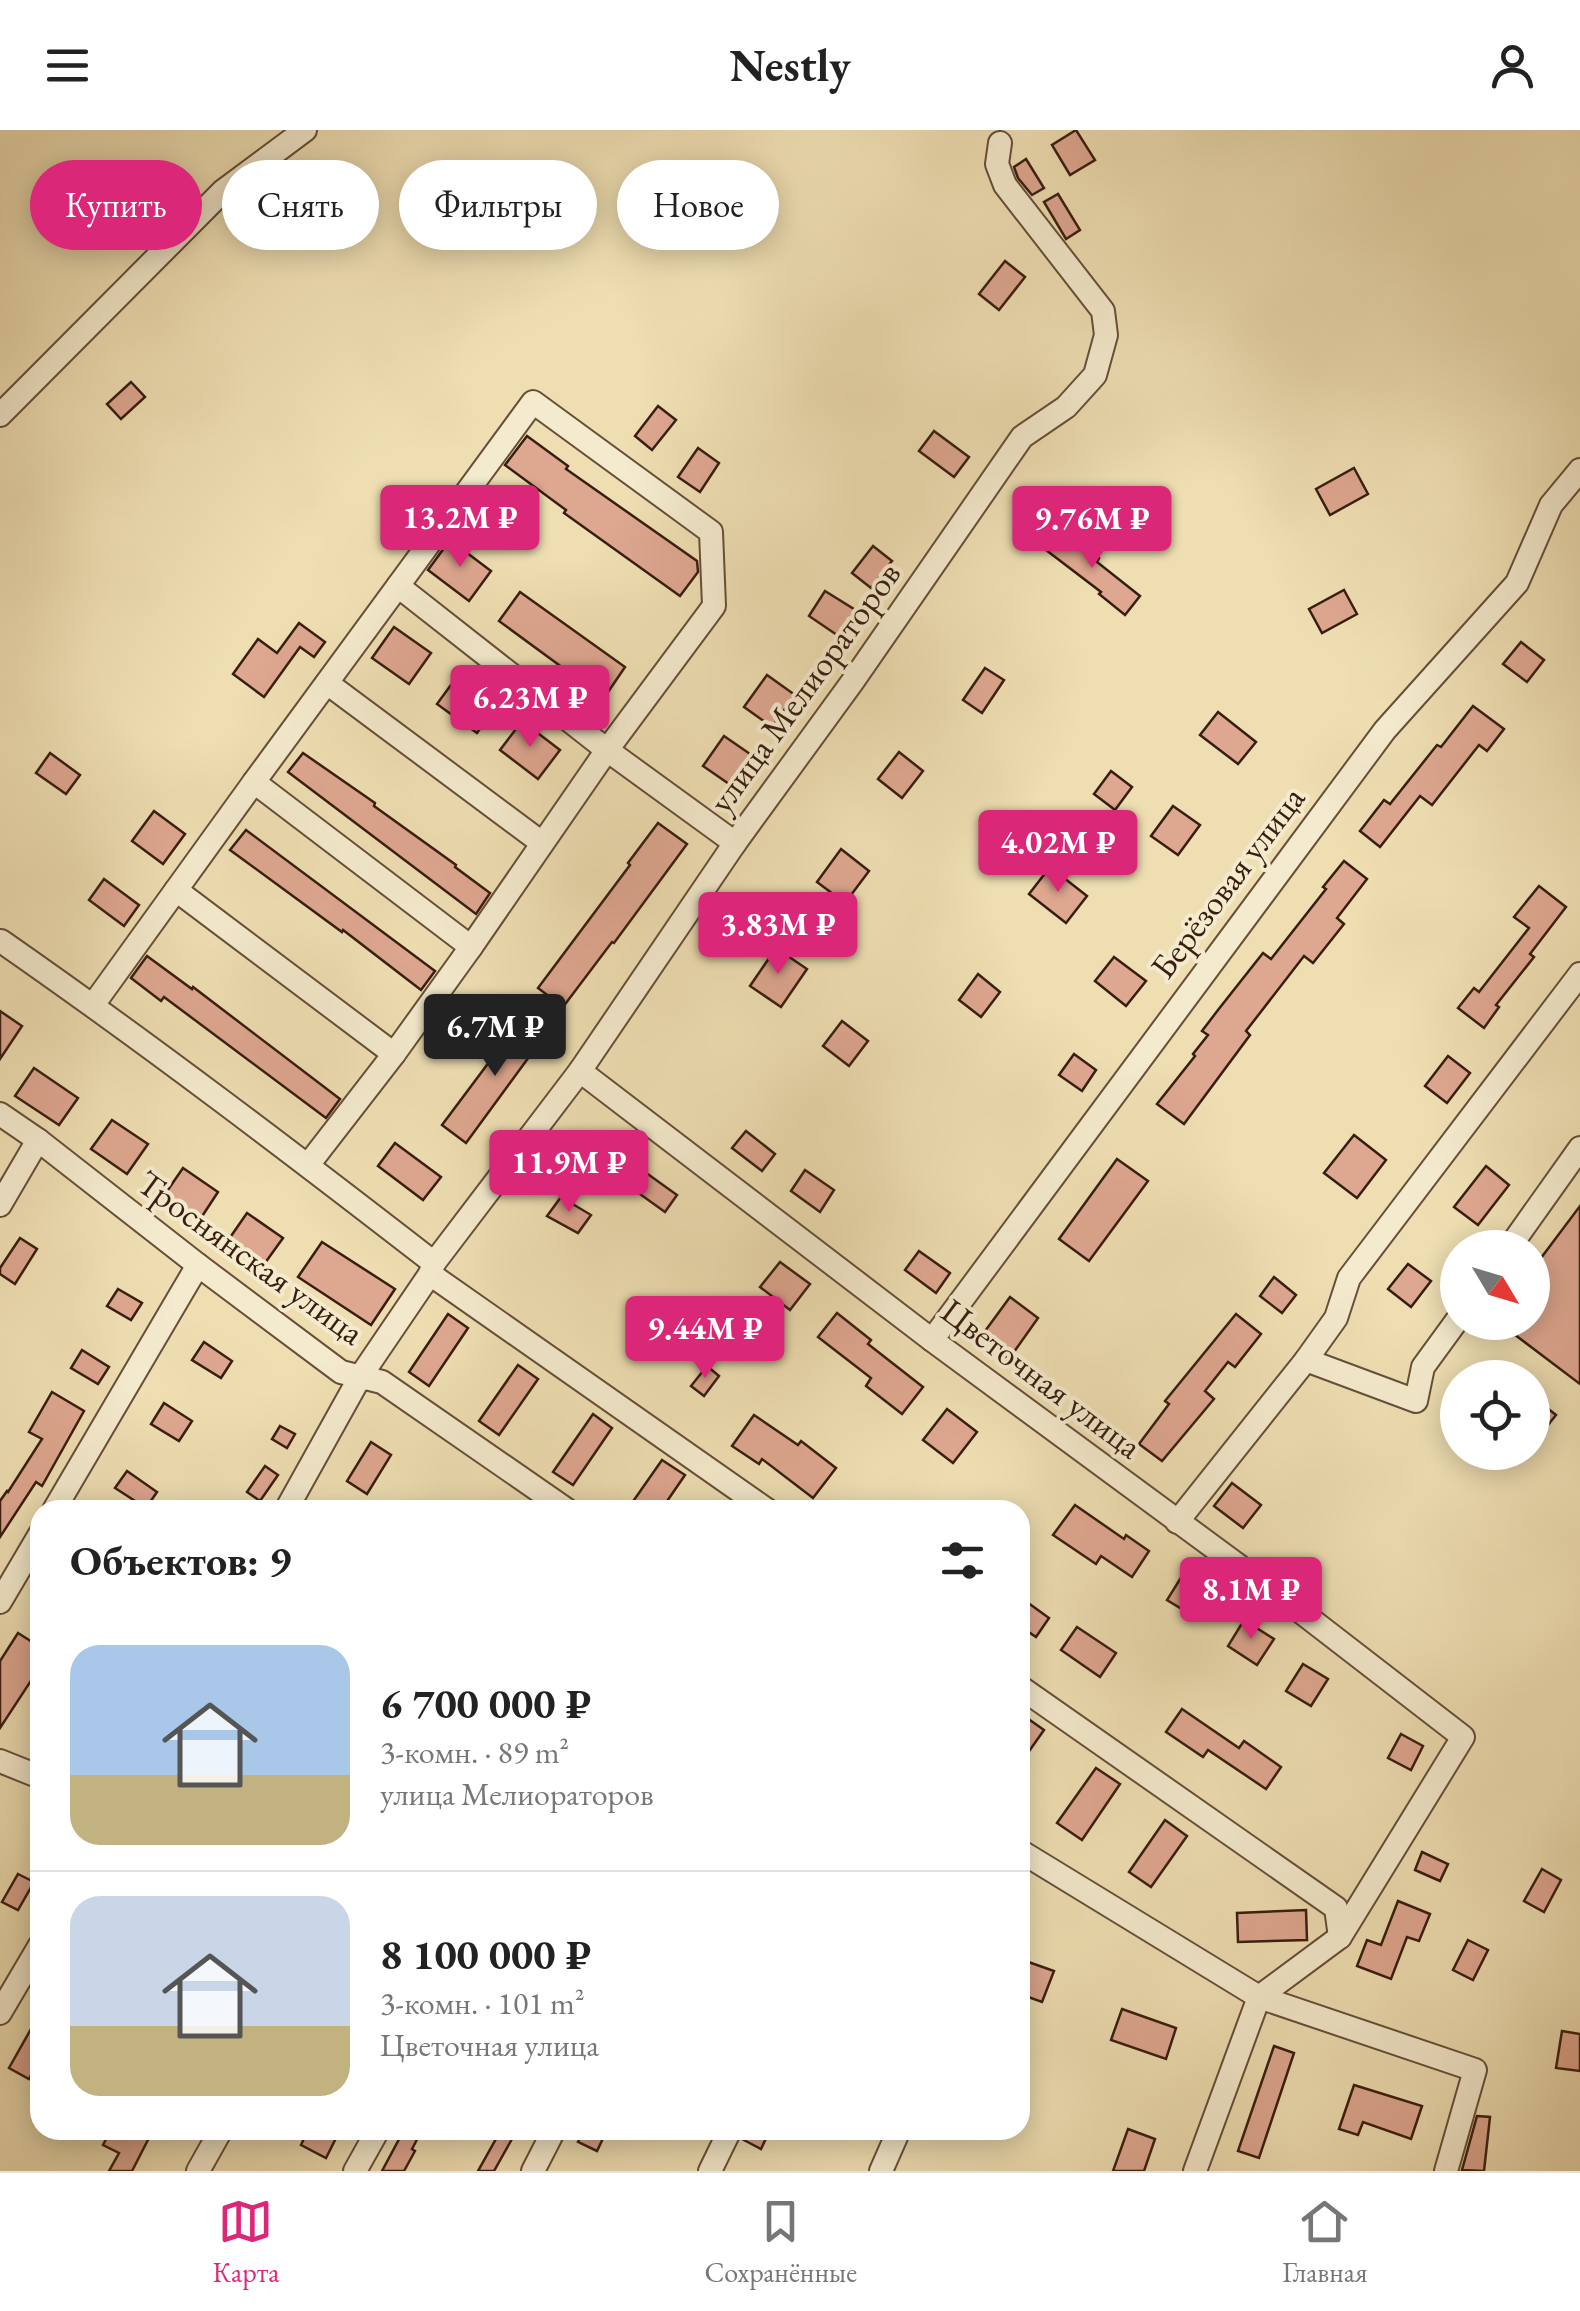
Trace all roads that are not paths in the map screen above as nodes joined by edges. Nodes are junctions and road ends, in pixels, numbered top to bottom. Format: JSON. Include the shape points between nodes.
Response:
{"nodes":[{"id":1,"x":306,"y":130,"type":"edge"},
{"id":2,"x":1000,"y":143,"type":"dead end"},
{"id":3,"x":0,"y":415,"type":"edge"},
{"id":4,"x":1580,"y":470,"type":"edge"},
{"id":5,"x":398,"y":586,"type":"junction"},
{"id":6,"x":327,"y":683,"type":"junction"},
{"id":7,"x":607,"y":750,"type":"junction"},
{"id":8,"x":254,"y":782,"type":"junction"},
{"id":9,"x":736,"y":843,"type":"junction"},
{"id":10,"x":542,"y":844,"type":"junction"},
{"id":11,"x":176,"y":890,"type":"junction"},
{"id":12,"x":1,"y":941,"type":"edge"},
{"id":13,"x":471,"y":947,"type":"junction"},
{"id":14,"x":1580,"y":974,"type":"edge"},
{"id":15,"x":93,"y":1005,"type":"junction"},
{"id":16,"x":394,"y":1054,"type":"junction"},
{"id":17,"x":580,"y":1071,"type":"junction"},
{"id":18,"x":0,"y":1114,"type":"edge"},
{"id":19,"x":38,"y":1140,"type":"junction"},
{"id":20,"x":1580,"y":1148,"type":"edge"},
{"id":21,"x":308,"y":1165,"type":"junction"},
{"id":22,"x":0,"y":1205,"type":"edge"},
{"id":23,"x":1521,"y":1230,"type":"edge"},
{"id":24,"x":198,"y":1265,"type":"junction"},
{"id":25,"x":432,"y":1269,"type":"junction"},
{"id":26,"x":932,"y":1340,"type":"junction"},
{"id":27,"x":1443,"y":1340,"type":"edge"},
{"id":28,"x":1306,"y":1360,"type":"junction"},
{"id":29,"x":360,"y":1376,"type":"junction"},
{"id":30,"x":60,"y":1500,"type":"edge"},
{"id":31,"x":292,"y":1500,"type":"edge"},
{"id":32,"x":552,"y":1500,"type":"edge"},
{"id":33,"x":753,"y":1500,"type":"edge"},
{"id":34,"x":1177,"y":1522,"type":"junction"},
{"id":35,"x":30,"y":1551,"type":"edge"},
{"id":36,"x":0,"y":1602,"type":"edge"},
{"id":37,"x":1030,"y":1694,"type":"edge"},
{"id":38,"x":0,"y":1761,"type":"edge"},
{"id":39,"x":30,"y":1773,"type":"edge"},
{"id":40,"x":1030,"y":1858,"type":"edge"},
{"id":41,"x":1340,"y":1938,"type":"junction"},
{"id":42,"x":30,"y":1962,"type":"edge"},
{"id":43,"x":1260,"y":1997,"type":"junction"},
{"id":44,"x":0,"y":2014,"type":"edge"},
{"id":45,"x":215,"y":2140,"type":"edge"},
{"id":46,"x":372,"y":2140,"type":"edge"},
{"id":47,"x":549,"y":2140,"type":"edge"},
{"id":48,"x":725,"y":2140,"type":"edge"},
{"id":49,"x":895,"y":2140,"type":"edge"},
{"id":50,"x":198,"y":2171,"type":"edge"},
{"id":51,"x":355,"y":2171,"type":"edge"},
{"id":52,"x":533,"y":2171,"type":"edge"},
{"id":53,"x":710,"y":2171,"type":"edge"},
{"id":54,"x":881,"y":2171,"type":"edge"},
{"id":55,"x":1195,"y":2171,"type":"edge"},
{"id":56,"x":1446,"y":2171,"type":"edge"}],
"edges":[{"from":1,"to":3,"type":"street","via":[[223,192]]},
{"from":2,"to":9,"type":"street","name":"улица Мелиораторов","via":[[997,164],[1006,184],[1103,310],[1106,335],[1095,375],[1066,407],[1022,437]]},
{"from":4,"to":26,"type":"street","name":"Берёзовая улица","via":[[1551,504],[1517,583],[1384,730]]},
{"from":5,"to":6,"type":"street"},
{"from":5,"to":7,"type":"street"},
{"from":5,"to":7,"type":"street","via":[[533,402],[711,532],[714,606]]},
{"from":6,"to":8,"type":"street"},
{"from":6,"to":10,"type":"street"},
{"from":7,"to":9,"type":"street"},
{"from":7,"to":10,"type":"street"},
{"from":8,"to":11,"type":"street"},
{"from":8,"to":13,"type":"street"},
{"from":9,"to":17,"type":"street","name":"улица Мелиораторов"},
{"from":10,"to":13,"type":"street"},
{"from":11,"to":15,"type":"street"},
{"from":11,"to":16,"type":"street"},
{"from":12,"to":15,"type":"street"},
{"from":13,"to":16,"type":"street"},
{"from":14,"to":28,"type":"street","via":[[1349,1278],[1336,1318]]},
{"from":15,"to":21,"type":"street"},
{"from":16,"to":21,"type":"street"},
{"from":17,"to":25,"type":"street","name":"улица Мелиораторов"},
{"from":17,"to":26,"type":"street","name":"Цветочная улица"},
{"from":18,"to":19,"type":"street","name":"Троснянская улица"},
{"from":19,"to":22,"type":"street"},
{"from":19,"to":24,"type":"street","name":"Троснянская улица"},
{"from":20,"to":23,"type":"street"},
{"from":21,"to":25,"type":"street"},
{"from":24,"to":29,"type":"street","name":"Троснянская улица","via":[[341,1372]]},
{"from":24,"to":30,"type":"street"},
{"from":25,"to":29,"type":"street","name":"улица Мелиораторов"},
{"from":25,"to":33,"type":"street"},
{"from":26,"to":34,"type":"street","name":"Цветочная улица"},
{"from":27,"to":28,"type":"street","via":[[1423,1367],[1416,1401]]},
{"from":28,"to":34,"type":"street"},
{"from":29,"to":31,"type":"street","name":"улица Мелиораторов"},
{"from":29,"to":32,"type":"street","name":"Троснянская улица","via":[[382,1382]]},
{"from":34,"to":41,"type":"street","name":"Цветочная улица","via":[[1463,1737]]},
{"from":35,"to":36,"type":"street"},
{"from":37,"to":41,"type":"street","via":[[1336,1908]]},
{"from":38,"to":39,"type":"street"},
{"from":40,"to":43,"type":"street"},
{"from":41,"to":43,"type":"street"},
{"from":42,"to":44,"type":"street"},
{"from":43,"to":55,"type":"street"},
{"from":43,"to":56,"type":"street","via":[[1475,2070]]},
{"from":45,"to":50,"type":"street"},
{"from":46,"to":51,"type":"street"},
{"from":47,"to":52,"type":"street"},
{"from":48,"to":53,"type":"street"},
{"from":49,"to":54,"type":"street"}]}
